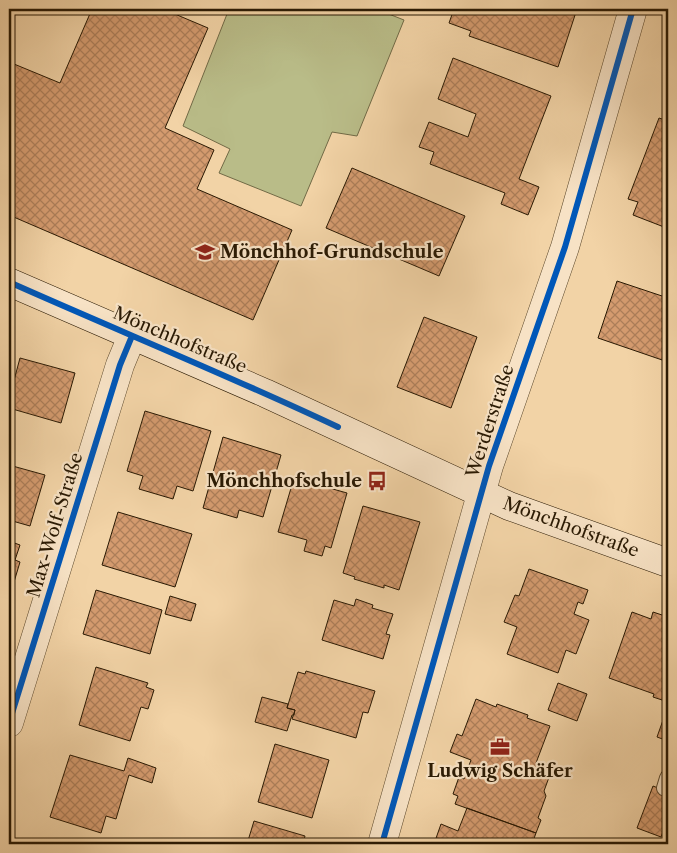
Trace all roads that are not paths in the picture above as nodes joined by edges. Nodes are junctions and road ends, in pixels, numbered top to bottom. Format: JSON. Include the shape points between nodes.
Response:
{"nodes":[{"id":1,"x":633,"y":9,"type":"edge"},
{"id":2,"x":9,"y":282,"type":"edge"},
{"id":3,"x":132,"y":336,"type":"junction"},
{"id":4,"x":482,"y":493,"type":"junction"},
{"id":5,"x":668,"y":563,"type":"edge"},
{"id":6,"x":9,"y":723,"type":"edge"},
{"id":7,"x":382,"y":844,"type":"edge"}],
"edges":[{"from":1,"to":4,"type":"street","name":"Werderstraße","via":[[566,248]]},
{"from":2,"to":3,"type":"street","name":"Mönchhofstraße"},
{"from":3,"to":4,"type":"street","name":"Mönchhofstraße"},
{"from":3,"to":6,"type":"street","name":"Max-Wolf-Straße","via":[[117,374]]},
{"from":4,"to":5,"type":"street","name":"Mönchhofstraße","via":[[509,506]]},
{"from":4,"to":7,"type":"street","name":"Werderstraße"}]}
